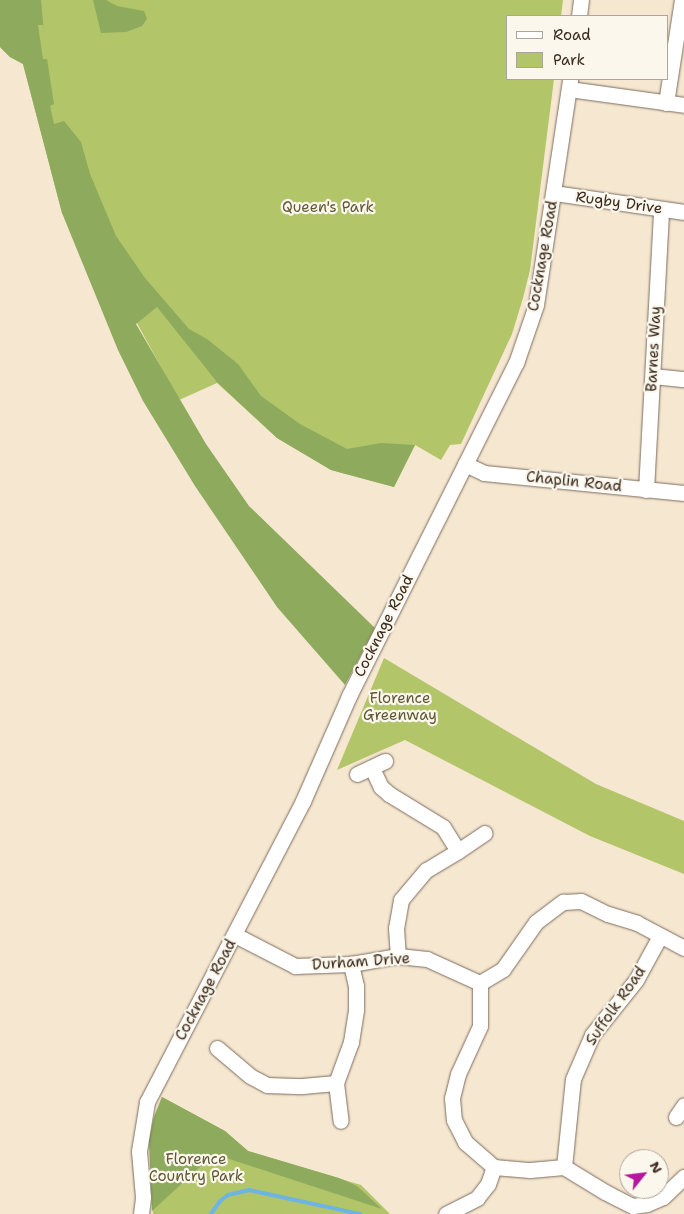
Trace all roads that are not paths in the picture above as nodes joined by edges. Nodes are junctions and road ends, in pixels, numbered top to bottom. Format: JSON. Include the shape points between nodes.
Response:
{"nodes":[{"id":1,"x":581,"y":0,"type":"edge"},
{"id":2,"x":682,"y":0,"type":"edge"},
{"id":3,"x":579,"y":15,"type":"edge"},
{"id":4,"x":570,"y":84,"type":"edge"},
{"id":5,"x":666,"y":103,"type":"junction"},
{"id":6,"x":684,"y":105,"type":"edge"},
{"id":7,"x":554,"y":194,"type":"junction"},
{"id":8,"x":661,"y":209,"type":"junction"},
{"id":9,"x":684,"y":212,"type":"edge"},
{"id":10,"x":654,"y":376,"type":"junction"},
{"id":11,"x":684,"y":378,"type":"edge"},
{"id":12,"x":465,"y":464,"type":"junction"},
{"id":13,"x":646,"y":490,"type":"junction"},
{"id":14,"x":684,"y":493,"type":"edge"},
{"id":15,"x":358,"y":774,"type":"dead end"},
{"id":16,"x":485,"y":833,"type":"dead end"},
{"id":17,"x":458,"y":851,"type":"junction"},
{"id":18,"x":235,"y":935,"type":"junction"},
{"id":19,"x":660,"y":936,"type":"junction"},
{"id":20,"x":684,"y":948,"type":"edge"},
{"id":21,"x":398,"y":956,"type":"junction"},
{"id":22,"x":351,"y":964,"type":"junction"},
{"id":23,"x":476,"y":980,"type":"junction"},
{"id":24,"x":226,"y":1048,"type":"dead end"},
{"id":25,"x":336,"y":1083,"type":"junction"},
{"id":26,"x":340,"y":1121,"type":"dead end"},
{"id":27,"x":494,"y":1167,"type":"junction"},
{"id":28,"x":564,"y":1167,"type":"junction"},
{"id":29,"x":684,"y":1177,"type":"edge"},
{"id":30,"x":456,"y":1212,"type":"edge"},
{"id":31,"x":141,"y":1214,"type":"edge"}],
"edges":[{"from":1,"to":3,"type":"street"},
{"from":2,"to":5,"type":"street"},
{"from":4,"to":5,"type":"street"},
{"from":4,"to":7,"type":"street","name":"Cocknage Road"},
{"from":5,"to":6,"type":"street"},
{"from":7,"to":8,"type":"street","name":"Rugby Drive"},
{"from":7,"to":12,"type":"street","name":"Cocknage Road","via":[[536,305],[516,363]]},
{"from":8,"to":9,"type":"street","name":"Rugby Drive"},
{"from":8,"to":10,"type":"street","name":"Barnes Way"},
{"from":10,"to":11,"type":"street"},
{"from":10,"to":13,"type":"street","name":"Barnes Way"},
{"from":12,"to":13,"type":"street","name":"Chaplin Road","via":[[484,473]]},
{"from":12,"to":18,"type":"street","name":"Cocknage Road"},
{"from":13,"to":14,"type":"street","name":"Chaplin Road"},
{"from":15,"to":17,"type":"street","via":[[379,765],[381,787],[443,827]]},
{"from":16,"to":17,"type":"street"},
{"from":17,"to":21,"type":"street","via":[[426,870],[401,900],[396,928]]},
{"from":18,"to":22,"type":"street","name":"Durham Drive","via":[[295,966]]},
{"from":18,"to":31,"type":"street","name":"Cocknage Road","via":[[147,1102],[139,1151],[143,1197]]},
{"from":19,"to":20,"type":"street"},
{"from":19,"to":23,"type":"street","via":[[637,923],[581,901],[563,902],[536,922],[503,969]]},
{"from":19,"to":28,"type":"street","name":"Suffolk Road","via":[[636,980],[592,1035],[573,1079]]},
{"from":21,"to":22,"type":"street","name":"Durham Drive"},
{"from":21,"to":23,"type":"street","name":"Durham Drive","via":[[427,959]]},
{"from":22,"to":25,"type":"street","via":[[356,986],[356,1010],[351,1042]]},
{"from":23,"to":27,"type":"street","via":[[480,1026],[458,1074],[452,1098],[454,1120],[464,1142]]},
{"from":24,"to":25,"type":"street","via":[[250,1076],[267,1085]]},
{"from":25,"to":26,"type":"street"},
{"from":27,"to":28,"type":"street","via":[[530,1170]]},
{"from":27,"to":30,"type":"street","via":[[488,1184],[477,1198]]},
{"from":28,"to":29,"type":"street","via":[[633,1206],[663,1197]]}]}
